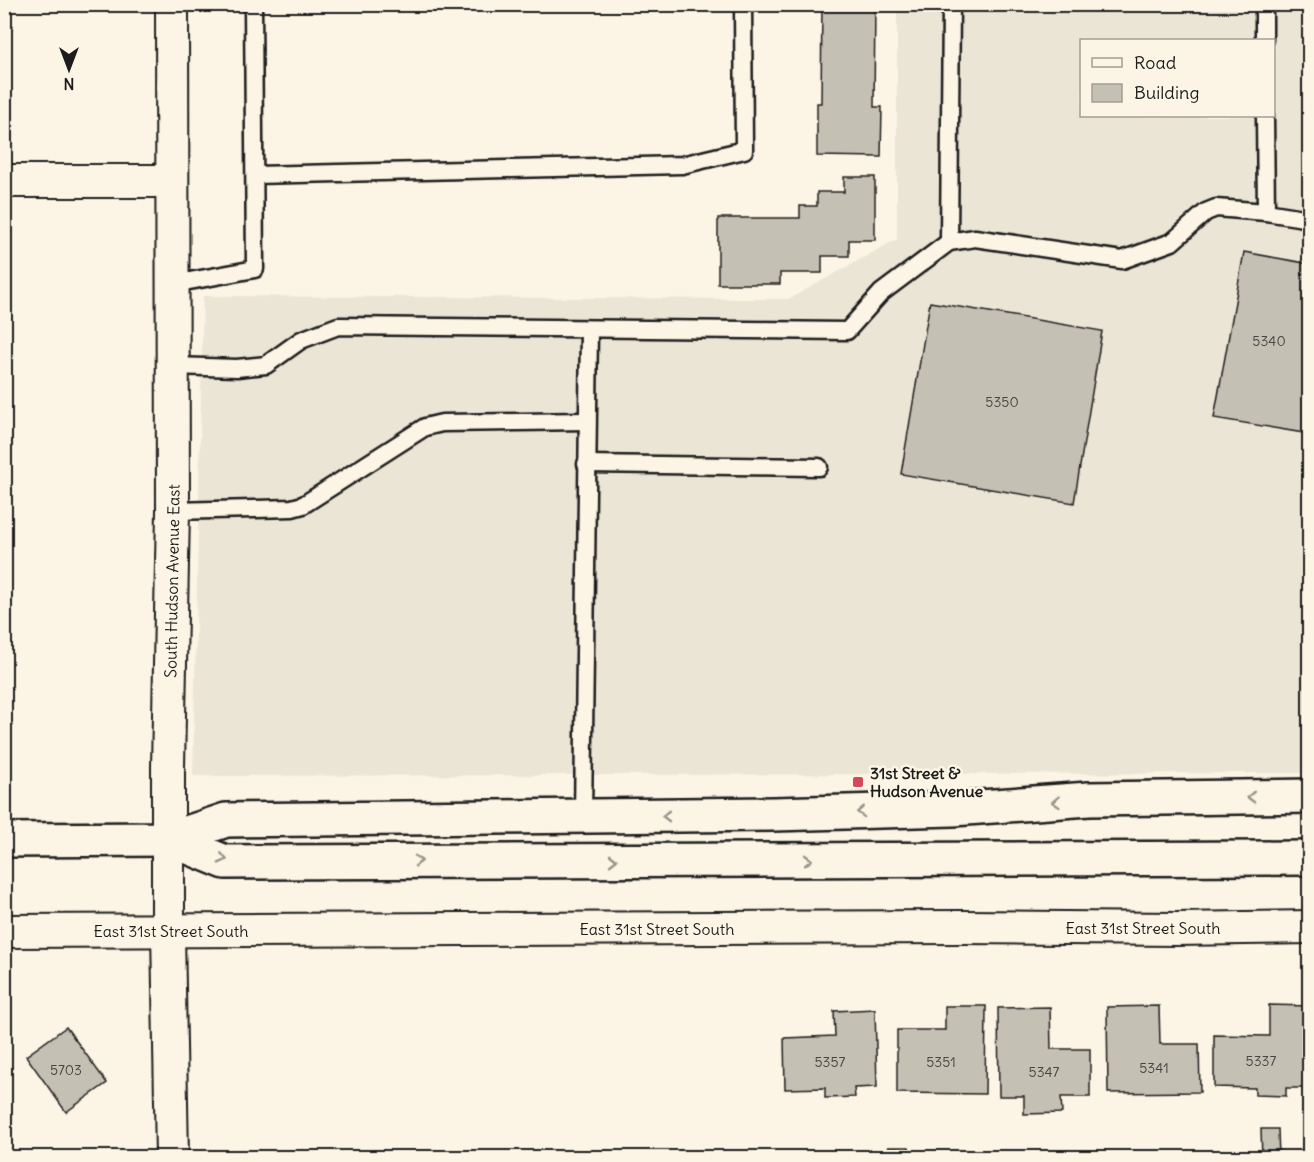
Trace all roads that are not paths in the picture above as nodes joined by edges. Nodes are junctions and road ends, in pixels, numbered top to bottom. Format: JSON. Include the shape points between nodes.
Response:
{"nodes":[{"id":1,"x":172,"y":4,"type":"edge"},
{"id":2,"x":253,"y":4,"type":"edge"},
{"id":3,"x":743,"y":4,"type":"edge"},
{"id":4,"x":951,"y":4,"type":"edge"},
{"id":5,"x":1264,"y":4,"type":"edge"},
{"id":6,"x":1264,"y":39,"type":"edge"},
{"id":7,"x":1265,"y":117,"type":"edge"},
{"id":8,"x":255,"y":176,"type":"junction"},
{"id":9,"x":4,"y":181,"type":"edge"},
{"id":10,"x":172,"y":181,"type":"junction"},
{"id":11,"x":1266,"y":212,"type":"junction"},
{"id":12,"x":1310,"y":219,"type":"edge"},
{"id":13,"x":949,"y":242,"type":"junction"},
{"id":14,"x":173,"y":284,"type":"junction"},
{"id":15,"x":588,"y":329,"type":"junction"},
{"id":16,"x":173,"y":366,"type":"junction"},
{"id":17,"x":586,"y":421,"type":"junction"},
{"id":18,"x":586,"y":464,"type":"junction"},
{"id":19,"x":819,"y":467,"type":"dead end"},
{"id":20,"x":173,"y":511,"type":"junction"},
{"id":21,"x":1310,"y":796,"type":"edge"},
{"id":22,"x":583,"y":817,"type":"junction"},
{"id":23,"x":169,"y":839,"type":"junction"},
{"id":24,"x":4,"y":840,"type":"edge"},
{"id":25,"x":1310,"y":858,"type":"edge"},
{"id":26,"x":1310,"y":927,"type":"edge"},
{"id":27,"x":4,"y":931,"type":"edge"},
{"id":28,"x":168,"y":931,"type":"junction"},
{"id":29,"x":172,"y":1158,"type":"edge"}],
"edges":[{"from":1,"to":10,"type":"street","name":"South Hudson Avenue East"},
{"from":2,"to":8,"type":"lane"},
{"from":3,"to":8,"type":"lane","via":[[744,150],[682,165]]},
{"from":4,"to":13,"type":"lane"},
{"from":5,"to":6,"type":"lane"},
{"from":7,"to":11,"type":"lane"},
{"from":8,"to":14,"type":"lane","via":[[255,269]]},
{"from":9,"to":10,"type":"street"},
{"from":10,"to":14,"type":"street","name":"South Hudson Avenue East"},
{"from":11,"to":12,"type":"lane"},
{"from":11,"to":13,"type":"lane","via":[[1216,208],[1172,242],[1122,260],[975,238]]},
{"from":13,"to":15,"type":"lane","via":[[881,293],[848,331]]},
{"from":14,"to":16,"type":"street","name":"South Hudson Avenue East"},
{"from":15,"to":16,"type":"lane","via":[[338,326],[301,340],[266,364],[237,368]]},
{"from":15,"to":17,"type":"lane"},
{"from":16,"to":20,"type":"street","name":"South Hudson Avenue East"},
{"from":17,"to":18,"type":"lane"},
{"from":17,"to":20,"type":"lane","via":[[442,423],[425,427],[303,505]]},
{"from":18,"to":19,"type":"lane"},
{"from":18,"to":22,"type":"lane"},
{"from":20,"to":23,"type":"street","name":"South Hudson Avenue East"},
{"from":21,"to":22,"type":"main road","one_way":true,"via":[[1089,799],[941,809]]},
{"from":22,"to":23,"type":"main road","via":[[226,820]]},
{"from":23,"to":24,"type":"main road"},
{"from":23,"to":25,"type":"main road","one_way":true,"via":[[225,862]]},
{"from":23,"to":28,"type":"street","name":"South Hudson Avenue East"},
{"from":26,"to":28,"type":"street","name":"East 31st Street South"},
{"from":27,"to":28,"type":"street","name":"East 31st Street South"},
{"from":28,"to":29,"type":"street","name":"South Hudson Avenue East"}]}
